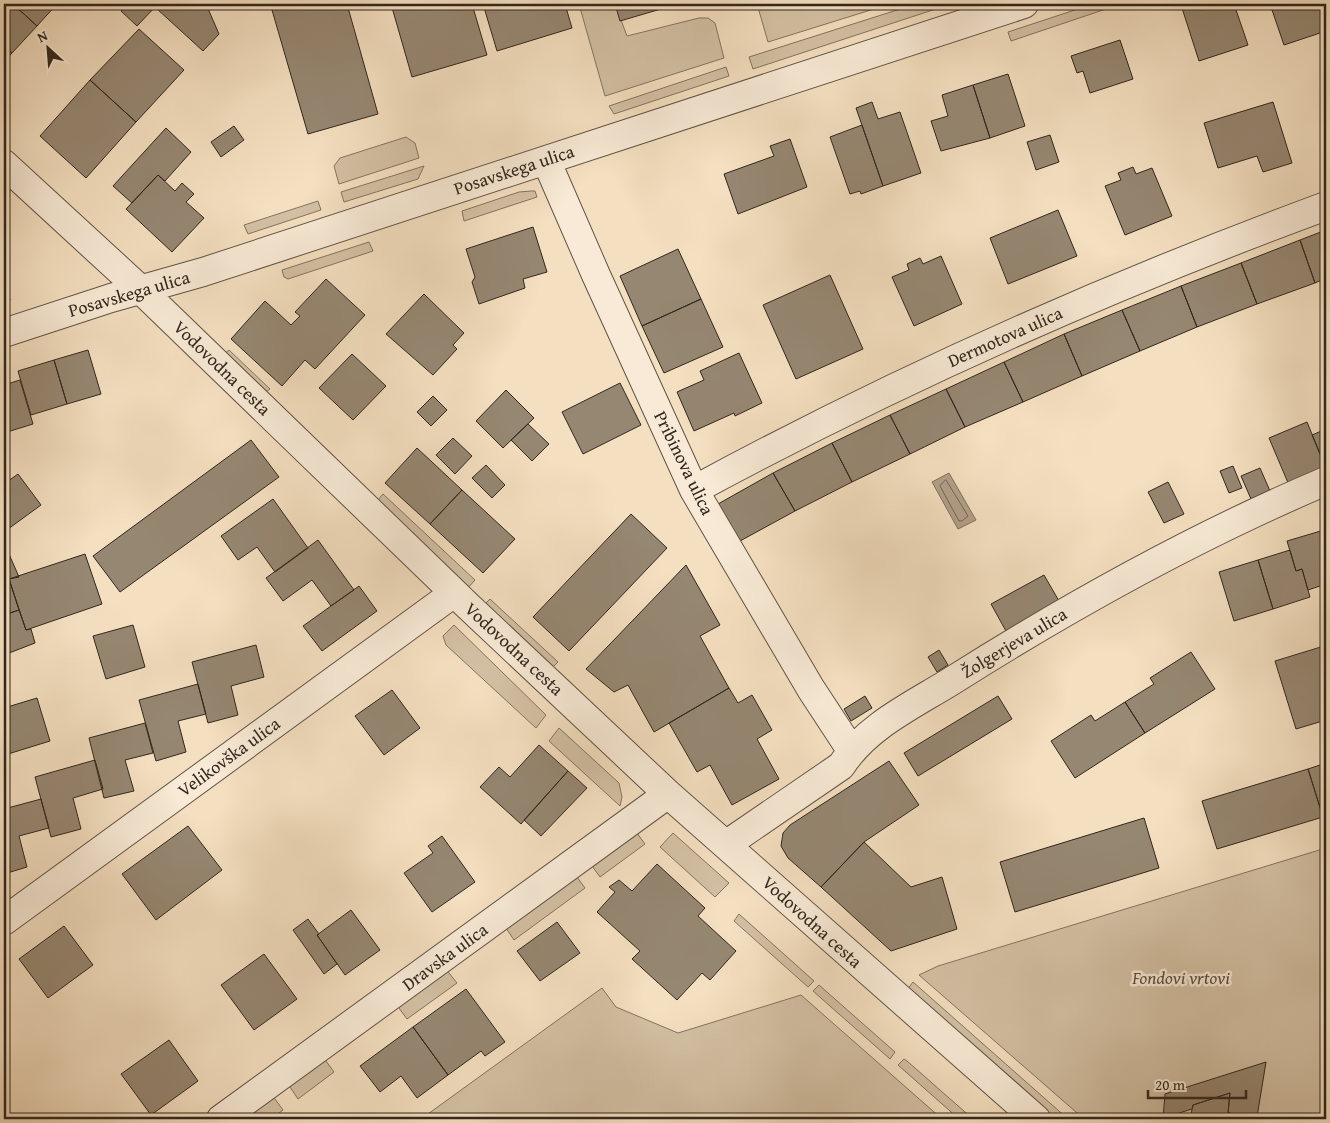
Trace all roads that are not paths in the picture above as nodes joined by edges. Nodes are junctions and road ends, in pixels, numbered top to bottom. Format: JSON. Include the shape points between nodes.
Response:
{"nodes":[{"id":1,"x":1024,"y":4,"type":"edge"},
{"id":2,"x":546,"y":160,"type":"junction"},
{"id":3,"x":4,"y":164,"type":"edge"},
{"id":4,"x":1326,"y":206,"type":"edge"},
{"id":5,"x":141,"y":290,"type":"junction"},
{"id":6,"x":4,"y":333,"type":"edge"},
{"id":7,"x":1326,"y":481,"type":"edge"},
{"id":8,"x":694,"y":490,"type":"junction"},
{"id":9,"x":454,"y":593,"type":"junction"},
{"id":10,"x":851,"y":750,"type":"junction"},
{"id":11,"x":668,"y":794,"type":"junction"},
{"id":12,"x":727,"y":844,"type":"junction"},
{"id":13,"x":4,"y":920,"type":"edge"},
{"id":14,"x":221,"y":1119,"type":"edge"},
{"id":15,"x":1036,"y":1119,"type":"edge"}],
"edges":[{"from":1,"to":2,"type":"street","name":"Posavskega ulica"},
{"from":2,"to":5,"type":"street","name":"Posavskega ulica"},
{"from":2,"to":8,"type":"street","name":"Pribinova ulica"},
{"from":3,"to":5,"type":"street","name":"Vodovodna cesta"},
{"from":4,"to":8,"type":"street","name":"Dermotova ulica","via":[[1133,282],[976,349],[778,444]]},
{"from":5,"to":6,"type":"street","name":"Posavskega ulica"},
{"from":5,"to":9,"type":"street","name":"Vodovodna cesta"},
{"from":7,"to":10,"type":"street","name":"Žolgerjeva ulica","via":[[1227,527],[1079,605],[873,731]]},
{"from":8,"to":10,"type":"street","name":"Pribinova ulica"},
{"from":9,"to":11,"type":"street","name":"Vodovodna cesta"},
{"from":9,"to":13,"type":"street","name":"Velikovška ulica"},
{"from":10,"to":12,"type":"street","name":"Žolgerjeva ulica","via":[[840,766]]},
{"from":11,"to":12,"type":"street","name":"Vodovodna cesta"},
{"from":11,"to":14,"type":"street","name":"Dravska ulica"},
{"from":12,"to":15,"type":"street","name":"Vodovodna cesta","via":[[844,952]]}]}
